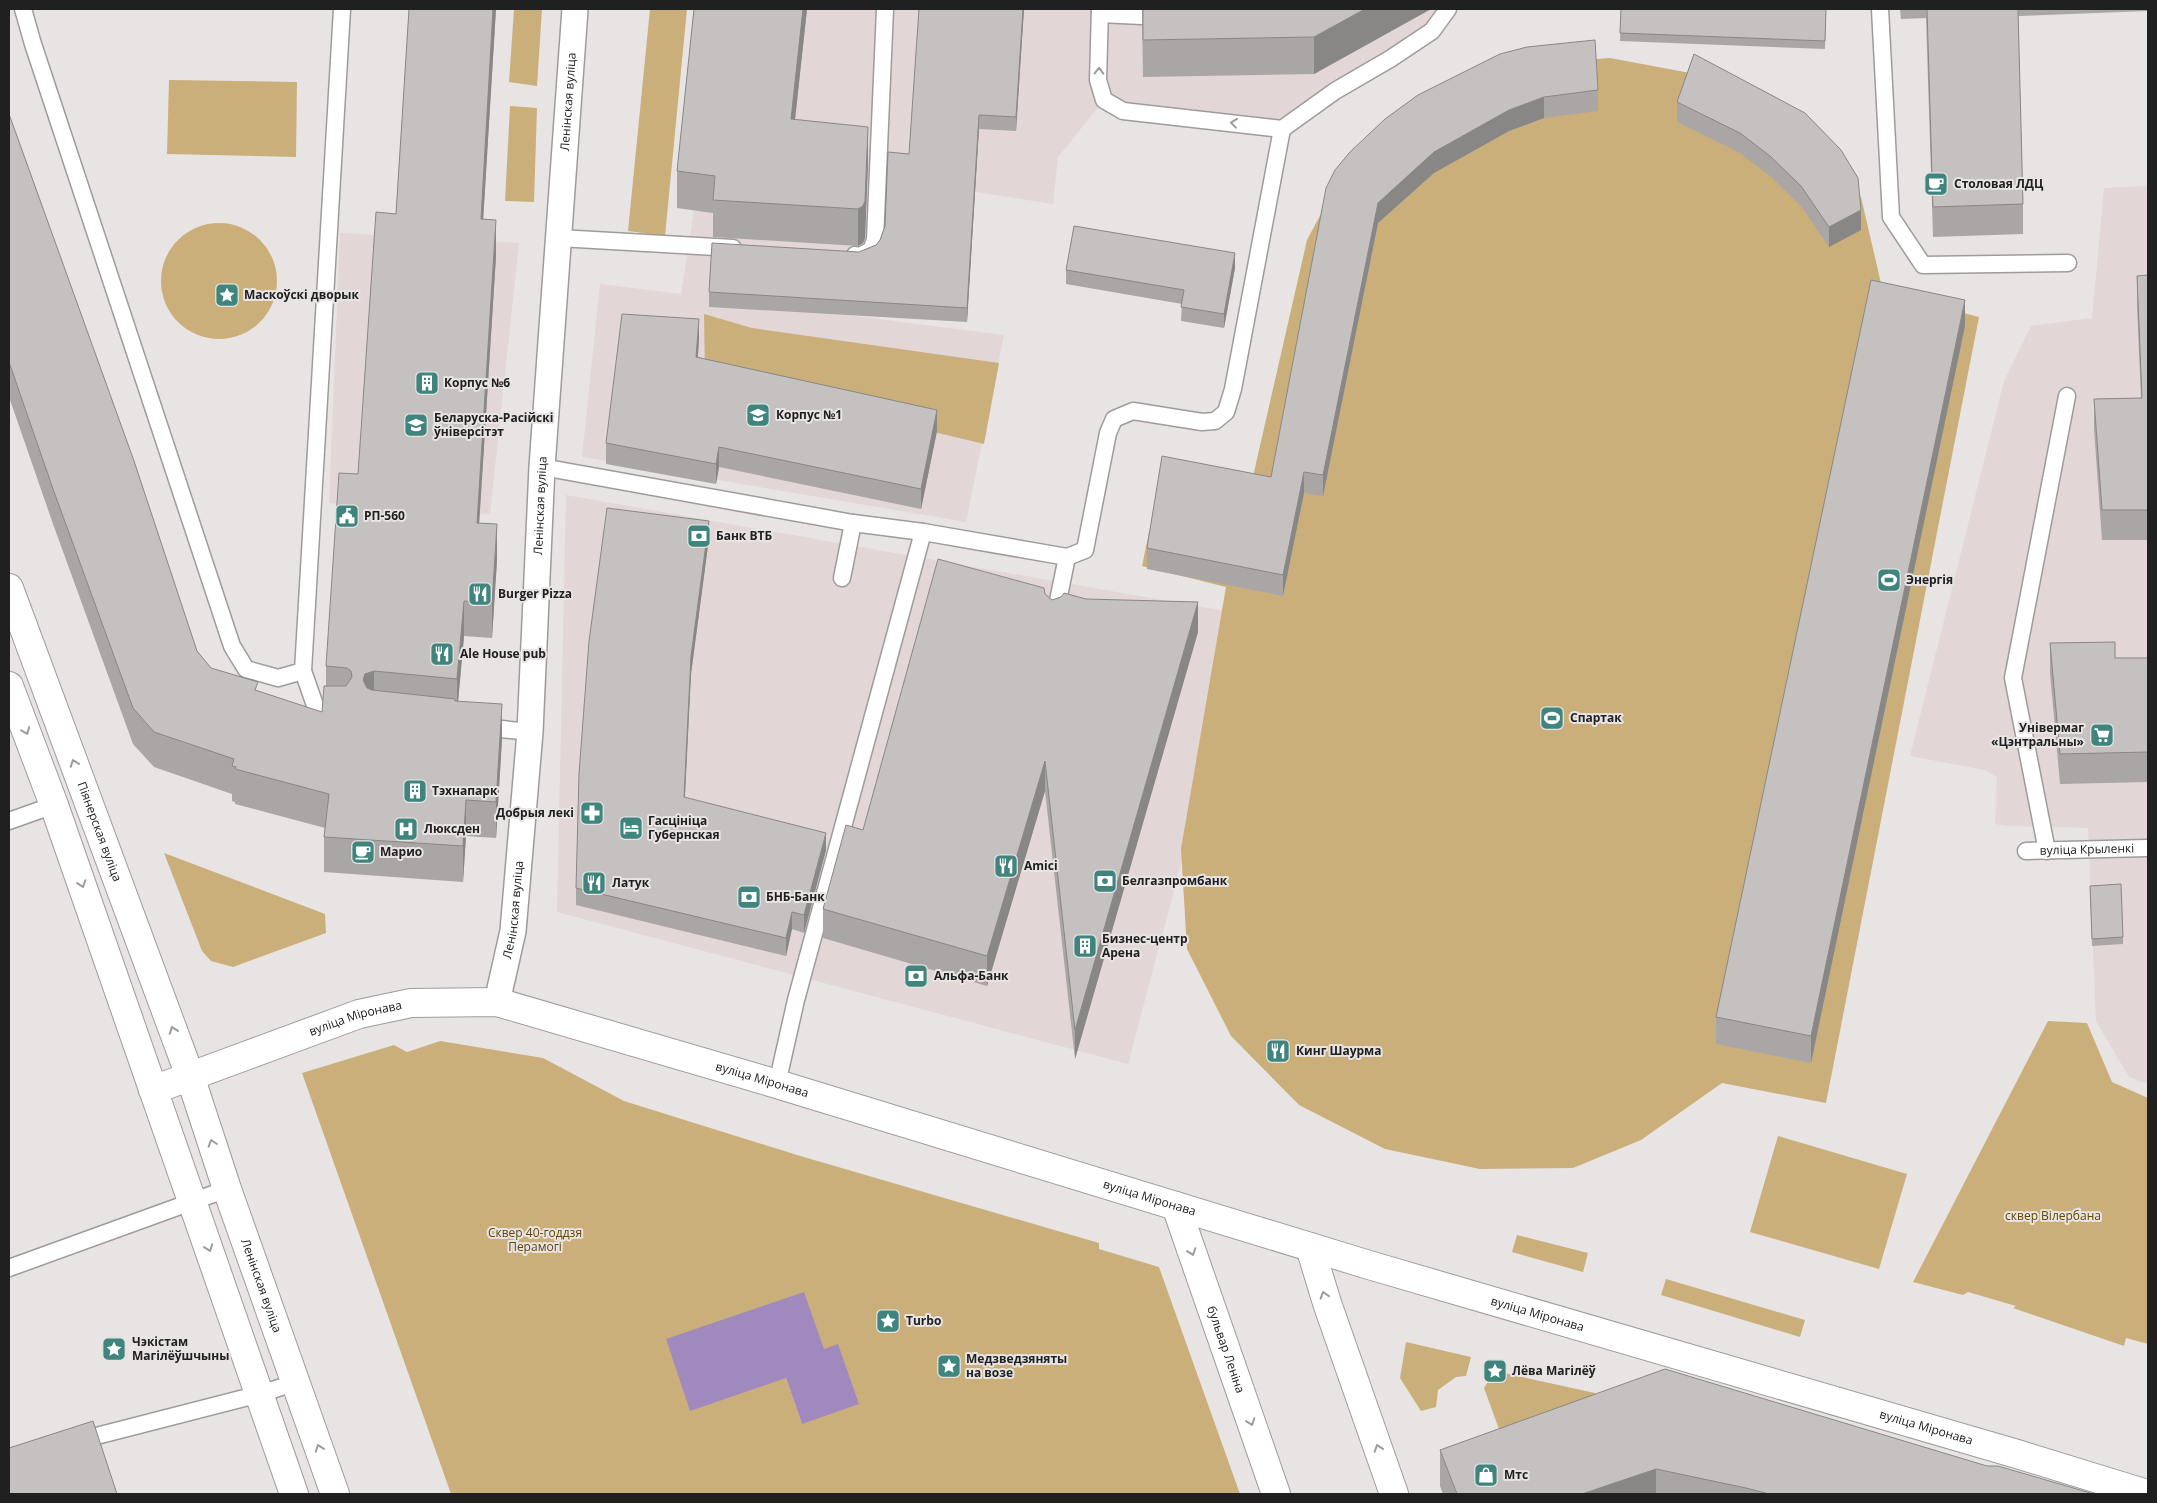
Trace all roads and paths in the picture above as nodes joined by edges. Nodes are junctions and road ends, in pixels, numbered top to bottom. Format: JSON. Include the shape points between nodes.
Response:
{"nodes":[{"id":1,"x":23,"y":9,"type":"edge"},
{"id":2,"x":342,"y":9,"type":"edge"},
{"id":3,"x":575,"y":9,"type":"edge"},
{"id":4,"x":885,"y":9,"type":"edge"},
{"id":5,"x":1448,"y":9,"type":"edge"},
{"id":6,"x":1880,"y":9,"type":"edge"},
{"id":7,"x":1100,"y":11,"type":"edge"},
{"id":8,"x":1142,"y":16,"type":"edge"},
{"id":9,"x":1282,"y":129,"type":"junction"},
{"id":10,"x":559,"y":238,"type":"junction"},
{"id":11,"x":746,"y":248,"type":"edge"},
{"id":12,"x":841,"y":254,"type":"edge"},
{"id":13,"x":2068,"y":263,"type":"dead end"},
{"id":14,"x":2067,"y":396,"type":"dead end"},
{"id":15,"x":542,"y":467,"type":"junction"},
{"id":16,"x":853,"y":523,"type":"junction"},
{"id":17,"x":923,"y":532,"type":"junction"},
{"id":18,"x":1067,"y":557,"type":"junction"},
{"id":19,"x":842,"y":578,"type":"dead end"},
{"id":20,"x":9,"y":588,"type":"edge"},
{"id":21,"x":1054,"y":620,"type":"edge"},
{"id":22,"x":303,"y":671,"type":"junction"},
{"id":23,"x":9,"y":686,"type":"edge"},
{"id":24,"x":342,"y":712,"type":"edge"},
{"id":25,"x":471,"y":726,"type":"edge"},
{"id":26,"x":530,"y":732,"type":"junction"},
{"id":27,"x":54,"y":804,"type":"junction"},
{"id":28,"x":9,"y":821,"type":"edge"},
{"id":29,"x":2148,"y":848,"type":"edge"},
{"id":30,"x":2026,"y":851,"type":"dead end"},
{"id":31,"x":2047,"y":851,"type":"junction"},
{"id":32,"x":497,"y":1002,"type":"junction"},
{"id":33,"x":190,"y":1076,"type":"junction"},
{"id":34,"x":777,"y":1084,"type":"junction"},
{"id":35,"x":153,"y":1090,"type":"junction"},
{"id":36,"x":227,"y":1189,"type":"junction"},
{"id":37,"x":192,"y":1202,"type":"junction"},
{"id":38,"x":1176,"y":1206,"type":"junction"},
{"id":39,"x":1310,"y":1247,"type":"junction"},
{"id":40,"x":9,"y":1268,"type":"edge"},
{"id":41,"x":297,"y":1382,"type":"junction"},
{"id":42,"x":260,"y":1394,"type":"junction"},
{"id":43,"x":61,"y":1445,"type":"edge"},
{"id":44,"x":294,"y":1494,"type":"edge"},
{"id":45,"x":335,"y":1494,"type":"edge"},
{"id":46,"x":1276,"y":1494,"type":"edge"},
{"id":47,"x":1394,"y":1494,"type":"edge"},
{"id":48,"x":2147,"y":1494,"type":"edge"}],
"edges":[{"from":1,"to":22,"type":"lane","via":[[232,646],[246,669],[278,678]]},
{"from":2,"to":22,"type":"lane"},
{"from":3,"to":10,"type":"street","name":"Ленінская вуліца"},
{"from":4,"to":12,"type":"lane","via":[[875,240],[871,250],[860,256]]},
{"from":5,"to":9,"type":"lane","via":[[1432,31],[1335,91]]},
{"from":6,"to":13,"type":"lane","via":[[1891,217],[1923,266]]},
{"from":7,"to":8,"type":"lane"},
{"from":9,"to":7,"type":"lane","one_way":true,"via":[[1124,111],[1104,100],[1098,80]]},
{"from":9,"to":18,"type":"lane","via":[[1226,412],[1215,421],[1202,422],[1133,411],[1114,419],[1108,433],[1085,550]]},
{"from":10,"to":11,"type":"lane"},
{"from":10,"to":15,"type":"street","name":"Ленінская вуліца"},
{"from":14,"to":31,"type":"lane","via":[[2012,678]]},
{"from":15,"to":16,"type":"lane"},
{"from":15,"to":26,"type":"street","name":"Ленінская вуліца"},
{"from":16,"to":17,"type":"lane"},
{"from":16,"to":19,"type":"lane"},
{"from":17,"to":18,"type":"lane"},
{"from":17,"to":34,"type":"lane","via":[[796,1000]]},
{"from":18,"to":21,"type":"lane"},
{"from":33,"to":20,"type":"street","name":"Піянерская вуліца","one_way":true},
{"from":22,"to":24,"type":"lane","via":[[317,711]]},
{"from":23,"to":27,"type":"street","one_way":true},
{"from":25,"to":26,"type":"lane"},
{"from":26,"to":32,"type":"street","name":"Ленінская вуліца","via":[[513,931]]},
{"from":27,"to":28,"type":"lane"},
{"from":27,"to":35,"type":"street","one_way":true},
{"from":29,"to":31,"type":"lane","name":"вуліца Крыленкі"},
{"from":30,"to":31,"type":"lane","name":"вуліца Крыленкі"},
{"from":32,"to":33,"type":"street","name":"вуліца Міронава","via":[[411,1003],[359,1014]]},
{"from":32,"to":34,"type":"street","name":"вуліца Міронава"},
{"from":33,"to":35,"type":"street","name":"вуліца Міронава"},
{"from":36,"to":33,"type":"street","name":"Ленінская вуліца","one_way":true},
{"from":34,"to":38,"type":"street","name":"вуліца Міронава"},
{"from":35,"to":37,"type":"street"},
{"from":36,"to":37,"type":"lane"},
{"from":36,"to":41,"type":"street","name":"Ленінская вуліца"},
{"from":37,"to":40,"type":"lane"},
{"from":37,"to":42,"type":"street","one_way":true},
{"from":38,"to":39,"type":"street","name":"вуліца Міронава"},
{"from":38,"to":46,"type":"street","name":"бульвар Леніна","one_way":true},
{"from":47,"to":39,"type":"street","one_way":true},
{"from":39,"to":48,"type":"street","name":"вуліца Міронава","via":[[2014,1462]]},
{"from":41,"to":42,"type":"lane"},
{"from":45,"to":41,"type":"street","name":"Ленінская вуліца","one_way":true},
{"from":42,"to":43,"type":"lane"},
{"from":42,"to":44,"type":"street"}]}
